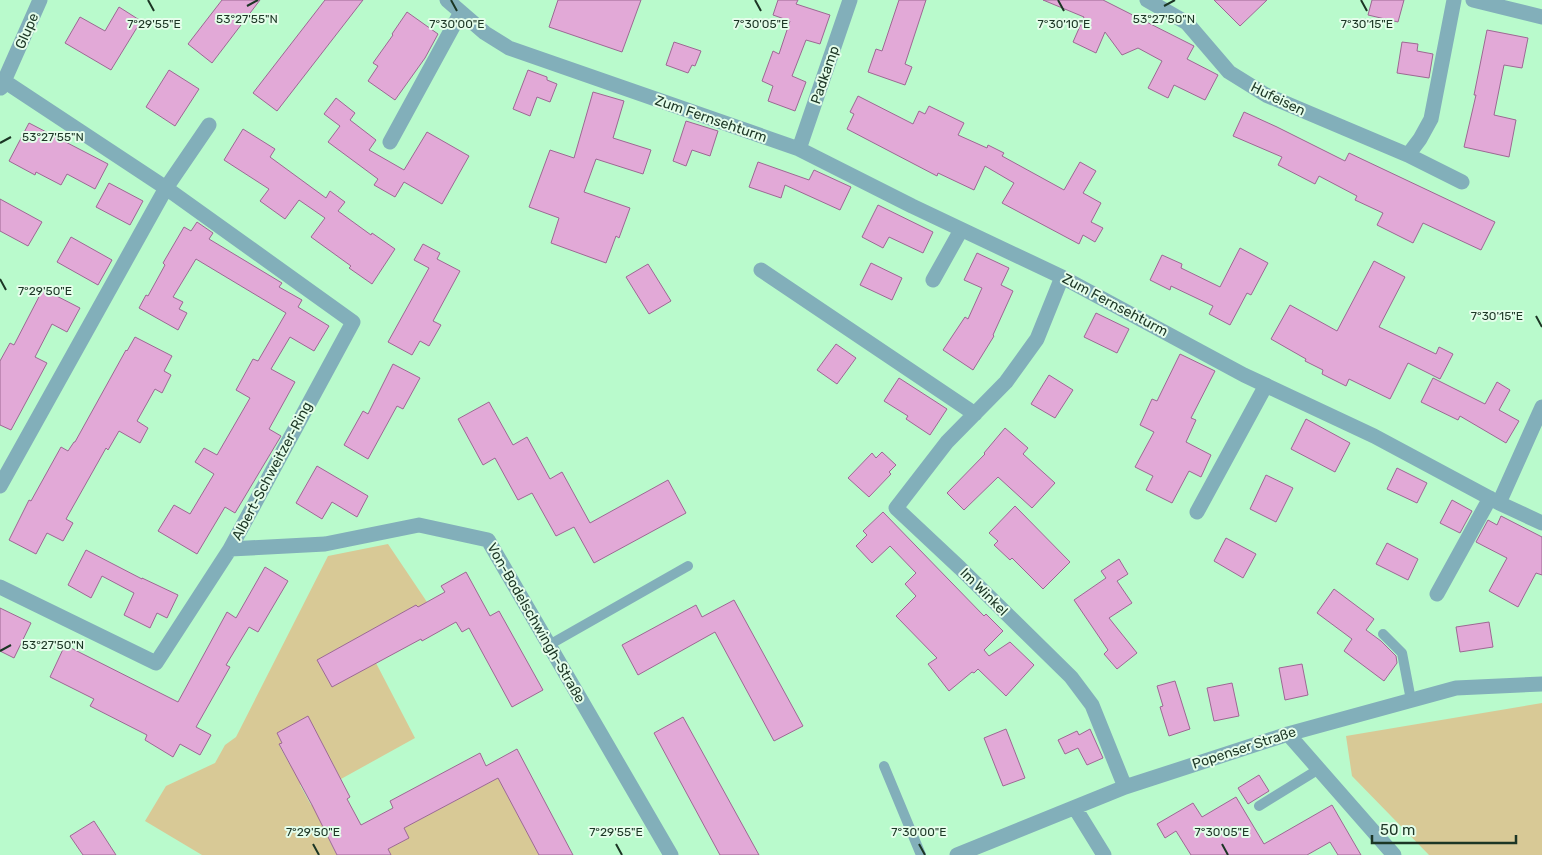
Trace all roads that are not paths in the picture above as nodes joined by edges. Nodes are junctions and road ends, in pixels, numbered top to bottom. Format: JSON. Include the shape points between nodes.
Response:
{"nodes":[{"id":1,"x":40,"y":0,"type":"edge"},
{"id":2,"x":447,"y":0,"type":"edge"},
{"id":3,"x":850,"y":0,"type":"edge"},
{"id":4,"x":1147,"y":0,"type":"edge"},
{"id":5,"x":1454,"y":0,"type":"edge"},
{"id":6,"x":1473,"y":0,"type":"edge"},
{"id":7,"x":1171,"y":6,"type":"edge"},
{"id":8,"x":461,"y":12,"type":"junction"},
{"id":9,"x":1542,"y":17,"type":"edge"},
{"id":10,"x":2,"y":85,"type":"edge"},
{"id":11,"x":209,"y":125,"type":"dead end"},
{"id":12,"x":390,"y":142,"type":"dead end"},
{"id":13,"x":799,"y":149,"type":"junction"},
{"id":14,"x":1408,"y":155,"type":"junction"},
{"id":15,"x":1462,"y":182,"type":"dead end"},
{"id":16,"x":166,"y":188,"type":"junction"},
{"id":17,"x":961,"y":230,"type":"junction"},
{"id":18,"x":761,"y":270,"type":"dead end"},
{"id":19,"x":1062,"y":277,"type":"junction"},
{"id":20,"x":933,"y":280,"type":"dead end"},
{"id":21,"x":1266,"y":385,"type":"junction"},
{"id":22,"x":1542,"y":407,"type":"edge"},
{"id":23,"x":975,"y":414,"type":"junction"},
{"id":24,"x":0,"y":486,"type":"edge"},
{"id":25,"x":1494,"y":500,"type":"junction"},
{"id":26,"x":1197,"y":512,"type":"dead end"},
{"id":27,"x":1542,"y":523,"type":"edge"},
{"id":28,"x":230,"y":549,"type":"junction"},
{"id":29,"x":688,"y":566,"type":"dead end"},
{"id":30,"x":0,"y":587,"type":"edge"},
{"id":31,"x":1437,"y":594,"type":"dead end"},
{"id":32,"x":1384,"y":634,"type":"dead end"},
{"id":33,"x":549,"y":645,"type":"junction"},
{"id":34,"x":1542,"y":684,"type":"edge"},
{"id":35,"x":1411,"y":700,"type":"junction"},
{"id":36,"x":1288,"y":734,"type":"junction"},
{"id":37,"x":884,"y":766,"type":"dead end"},
{"id":38,"x":1319,"y":769,"type":"junction"},
{"id":39,"x":1125,"y":787,"type":"junction"},
{"id":40,"x":1259,"y":806,"type":"dead end"},
{"id":41,"x":1075,"y":808,"type":"junction"},
{"id":42,"x":671,"y":855,"type":"edge"},
{"id":43,"x":921,"y":855,"type":"edge"},
{"id":44,"x":957,"y":855,"type":"edge"},
{"id":45,"x":1104,"y":855,"type":"edge"},
{"id":46,"x":1394,"y":855,"type":"edge"}],
"edges":[{"from":1,"to":10,"type":"street","name":"Glupe"},
{"from":2,"to":8,"type":"street","name":"Zum Fernsehturm"},
{"from":3,"to":13,"type":"street","name":"Padkamp"},
{"from":4,"to":7,"type":"street","name":"Hufeisen"},
{"from":5,"to":14,"type":"street","via":[[1431,119]]},
{"from":6,"to":9,"type":"street"},
{"from":7,"to":14,"type":"street","name":"Hufeisen","via":[[1228,72],[1266,95]]},
{"from":8,"to":12,"type":"street"},
{"from":8,"to":13,"type":"street","name":"Zum Fernsehturm","via":[[509,48]]},
{"from":10,"to":16,"type":"street","name":"Albert-Schweitzer-Ring"},
{"from":11,"to":16,"type":"street"},
{"from":13,"to":17,"type":"street","name":"Zum Fernsehturm"},
{"from":14,"to":15,"type":"street","name":"Hufeisen"},
{"from":16,"to":24,"type":"street"},
{"from":16,"to":28,"type":"street","name":"Albert-Schweitzer-Ring","via":[[353,322]]},
{"from":17,"to":19,"type":"street","name":"Zum Fernsehturm"},
{"from":17,"to":20,"type":"street"},
{"from":18,"to":23,"type":"street"},
{"from":19,"to":21,"type":"street","name":"Zum Fernsehturm"},
{"from":19,"to":23,"type":"street","name":"Im Winkel","via":[[1037,339],[1006,382]]},
{"from":21,"to":25,"type":"street","name":"Zum Fernsehturm","via":[[1374,436]]},
{"from":21,"to":26,"type":"street"},
{"from":22,"to":25,"type":"street"},
{"from":23,"to":39,"type":"street","name":"Im Winkel","via":[[947,442],[896,508],[1071,677],[1092,705]]},
{"from":25,"to":27,"type":"street","name":"Zum Fernsehturm"},
{"from":25,"to":31,"type":"street"},
{"from":28,"to":30,"type":"street","name":"Albert-Schweitzer-Ring","via":[[156,664]]},
{"from":28,"to":33,"type":"street","name":"Von-Bodelschwingh-Straße","via":[[325,544],[419,525],[488,540]]},
{"from":29,"to":33,"type":"lane"},
{"from":32,"to":35,"type":"lane","via":[[1402,653]]},
{"from":33,"to":42,"type":"street","name":"Von-Bodelschwingh-Straße"},
{"from":34,"to":35,"type":"street","name":"Popenser Straße","via":[[1456,688]]},
{"from":35,"to":36,"type":"street","name":"Popenser Straße"},
{"from":36,"to":38,"type":"street"},
{"from":36,"to":39,"type":"street","name":"Popenser Straße"},
{"from":37,"to":43,"type":"lane"},
{"from":38,"to":40,"type":"lane"},
{"from":38,"to":46,"type":"street"},
{"from":39,"to":41,"type":"street","name":"Popenser Straße"},
{"from":41,"to":44,"type":"street","name":"Popenser Straße"},
{"from":41,"to":45,"type":"street"}]}
